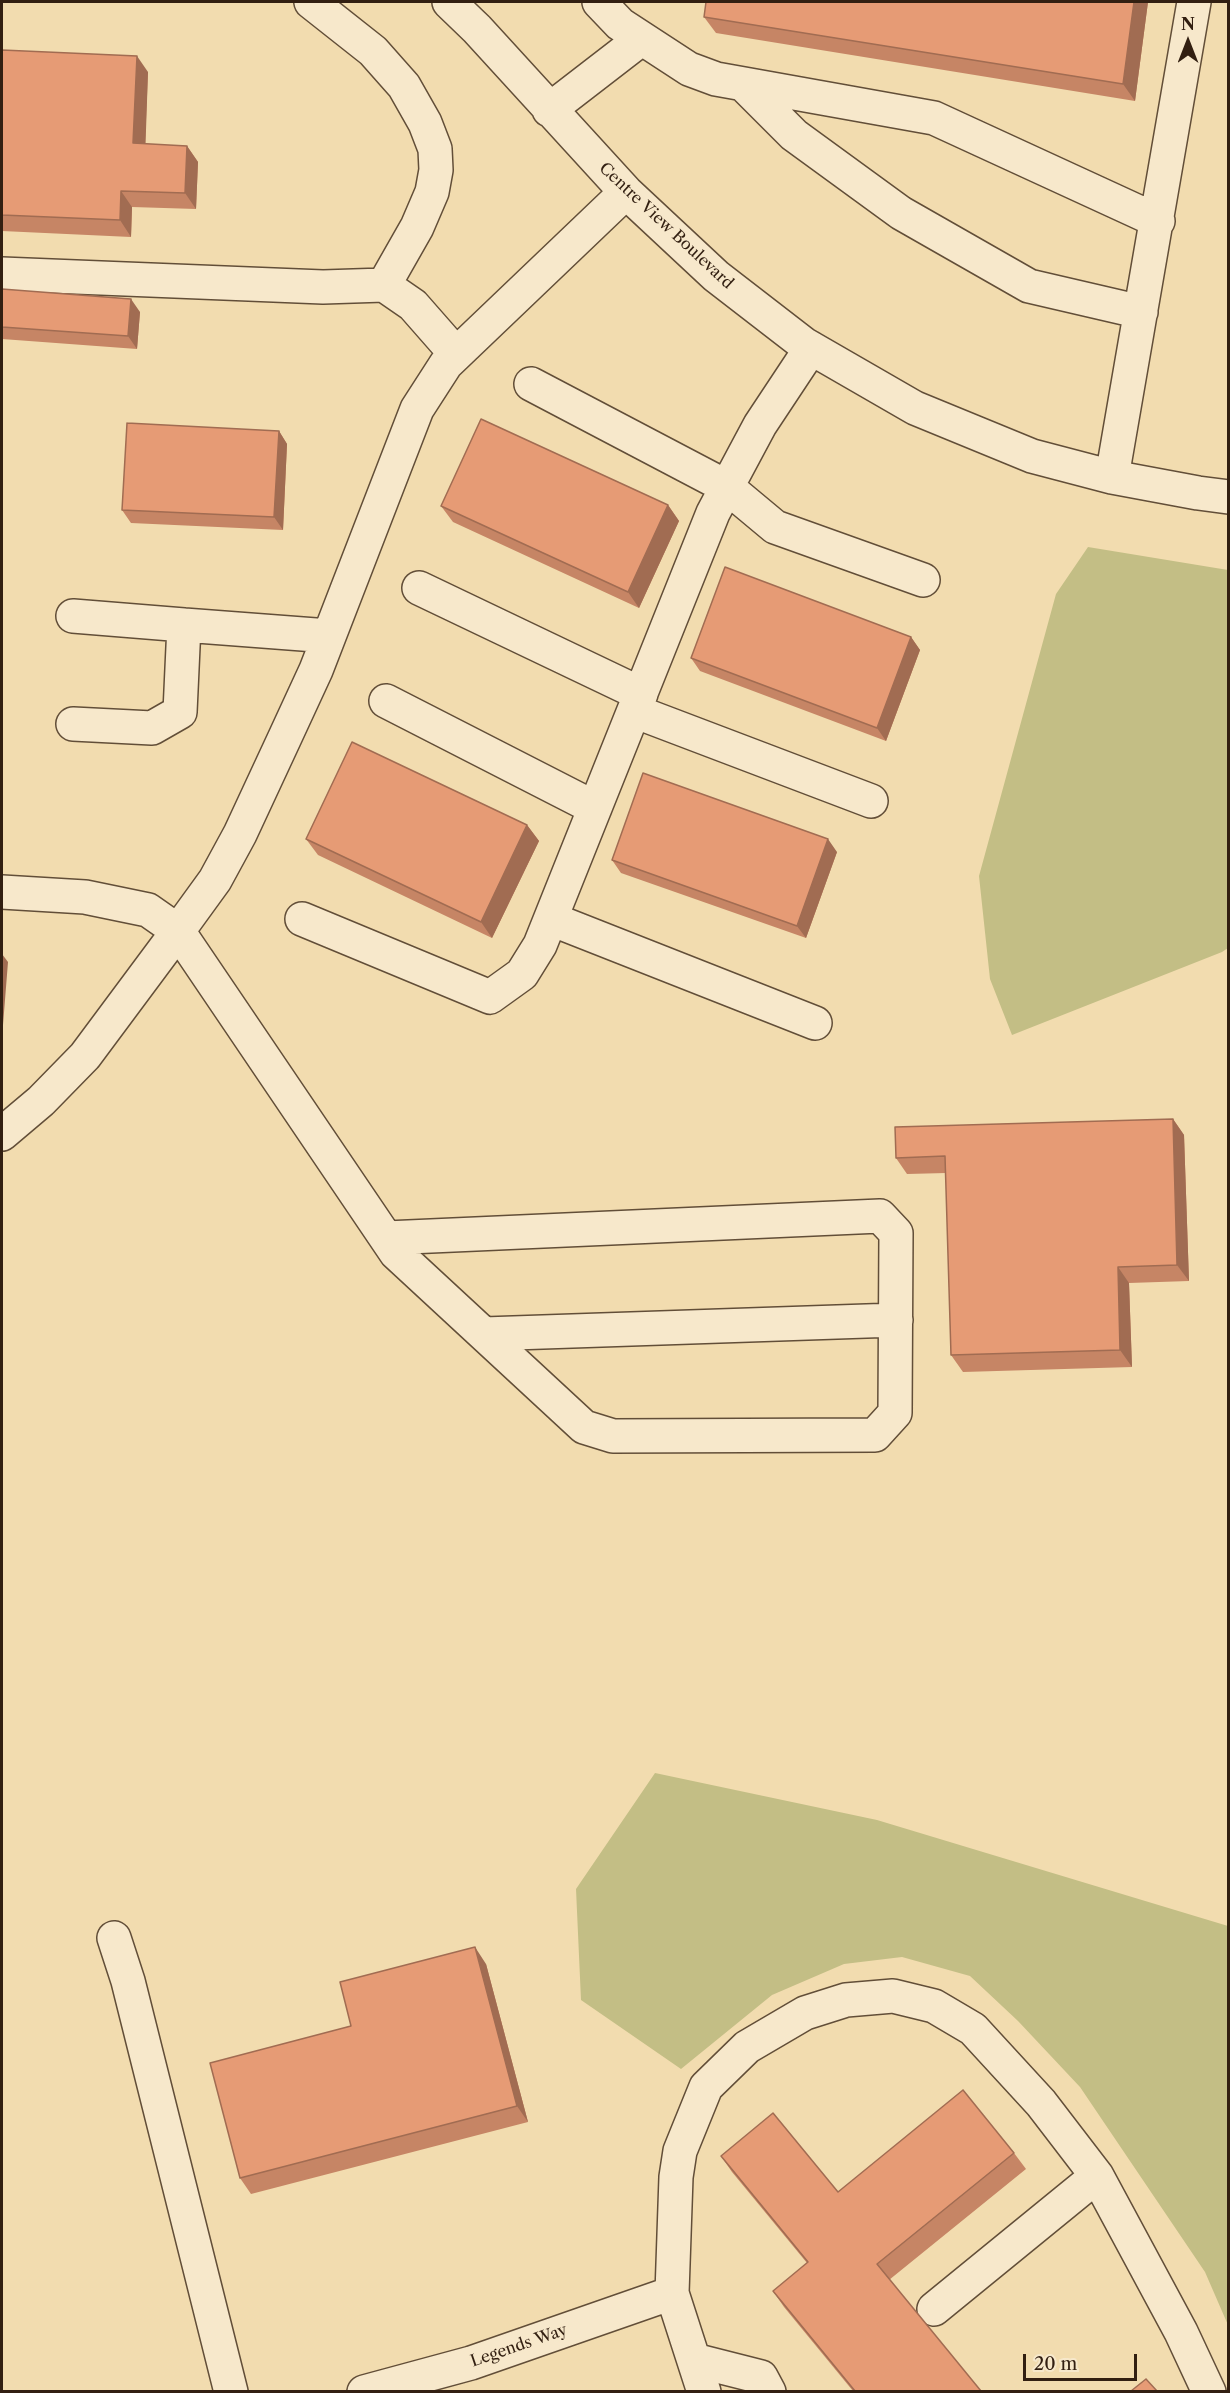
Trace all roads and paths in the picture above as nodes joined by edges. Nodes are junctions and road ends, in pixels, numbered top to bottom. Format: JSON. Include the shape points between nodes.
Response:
{"nodes":[{"id":1,"x":311,"y":2,"type":"edge"},
{"id":2,"x":449,"y":2,"type":"edge"},
{"id":3,"x":599,"y":2,"type":"edge"},
{"id":4,"x":1194,"y":2,"type":"edge"},
{"id":5,"x":641,"y":39,"type":"junction"},
{"id":6,"x":743,"y":84,"type":"junction"},
{"id":7,"x":549,"y":110,"type":"junction"},
{"id":8,"x":626,"y":192,"type":"junction"},
{"id":9,"x":1158,"y":221,"type":"junction"},
{"id":10,"x":2,"y":274,"type":"edge"},
{"id":11,"x":384,"y":285,"type":"junction"},
{"id":12,"x":1142,"y":312,"type":"junction"},
{"id":13,"x":811,"y":348,"type":"junction"},
{"id":14,"x":456,"y":354,"type":"junction"},
{"id":15,"x":531,"y":384,"type":"dead end"},
{"id":16,"x":1112,"y":477,"type":"junction"},
{"id":17,"x":727,"y":487,"type":"junction"},
{"id":18,"x":1228,"y":496,"type":"edge"},
{"id":19,"x":923,"y":580,"type":"dead end"},
{"id":20,"x":419,"y":588,"type":"dead end"},
{"id":21,"x":73,"y":616,"type":"dead end"},
{"id":22,"x":183,"y":625,"type":"junction"},
{"id":23,"x":329,"y":636,"type":"junction"},
{"id":24,"x":386,"y":702,"type":"dead end"},
{"id":25,"x":637,"y":702,"type":"junction"},
{"id":26,"x":73,"y":724,"type":"dead end"},
{"id":27,"x":871,"y":801,"type":"dead end"},
{"id":28,"x":595,"y":808,"type":"junction"},
{"id":29,"x":2,"y":892,"type":"edge"},
{"id":30,"x":302,"y":919,"type":"dead end"},
{"id":31,"x":551,"y":919,"type":"junction"},
{"id":32,"x":178,"y":932,"type":"junction"},
{"id":33,"x":815,"y":1023,"type":"dead end"},
{"id":34,"x":2,"y":1134,"type":"edge"},
{"id":35,"x":386,"y":1238,"type":"junction"},
{"id":36,"x":896,"y":1320,"type":"junction"},
{"id":37,"x":484,"y":1334,"type":"junction"},
{"id":38,"x":114,"y":1938,"type":"dead end"},
{"id":39,"x":1097,"y":2176,"type":"junction"},
{"id":40,"x":672,"y":2293,"type":"junction"},
{"id":41,"x":934,"y":2309,"type":"dead end"},
{"id":42,"x":694,"y":2360,"type":"junction"},
{"id":43,"x":448,"y":2381,"type":"edge"},
{"id":44,"x":231,"y":2391,"type":"edge"},
{"id":45,"x":364,"y":2391,"type":"edge"},
{"id":46,"x":704,"y":2391,"type":"edge"},
{"id":47,"x":769,"y":2391,"type":"edge"},
{"id":48,"x":1209,"y":2391,"type":"edge"}],
"edges":[{"from":1,"to":11,"type":"street","via":[[373,51],[404,86],[435,149],[432,192]]},
{"from":2,"to":7,"type":"street","name":"Centre View Boulevard"},
{"from":3,"to":5,"type":"street"},
{"from":4,"to":9,"type":"street"},
{"from":5,"to":6,"type":"street","via":[[689,69]]},
{"from":5,"to":7,"type":"street"},
{"from":6,"to":9,"type":"street","via":[[934,118]]},
{"from":6,"to":12,"type":"street","via":[[794,135],[911,218],[1029,286]]},
{"from":7,"to":8,"type":"street","name":"Centre View Boulevard"},
{"from":8,"to":13,"type":"street","name":"Centre View Boulevard","via":[[716,276]]},
{"from":8,"to":14,"type":"street"},
{"from":9,"to":12,"type":"street"},
{"from":10,"to":11,"type":"street","via":[[323,287]]},
{"from":11,"to":14,"type":"street","via":[[413,305]]},
{"from":12,"to":16,"type":"street"},
{"from":13,"to":16,"type":"street","name":"Centre View Boulevard","via":[[915,408],[1032,456]]},
{"from":13,"to":17,"type":"street","via":[[760,425]]},
{"from":14,"to":23,"type":"street","via":[[417,409]]},
{"from":15,"to":17,"type":"street"},
{"from":16,"to":18,"type":"street","name":"Centre View Boulevard"},
{"from":17,"to":19,"type":"street","via":[[775,527]]},
{"from":17,"to":25,"type":"street"},
{"from":20,"to":25,"type":"street"},
{"from":21,"to":22,"type":"street"},
{"from":22,"to":23,"type":"street"},
{"from":22,"to":26,"type":"street","via":[[180,712],[152,728]]},
{"from":23,"to":32,"type":"street","via":[[240,834]]},
{"from":24,"to":28,"type":"street"},
{"from":25,"to":27,"type":"street"},
{"from":25,"to":28,"type":"street"},
{"from":28,"to":31,"type":"street"},
{"from":29,"to":32,"type":"street","via":[[85,897],[148,910]]},
{"from":30,"to":31,"type":"street","via":[[489,997],[522,974]]},
{"from":31,"to":33,"type":"street"},
{"from":32,"to":34,"type":"street","via":[[85,1056]]},
{"from":32,"to":35,"type":"street"},
{"from":35,"to":36,"type":"street","via":[[880,1216],[896,1233]]},
{"from":35,"to":37,"type":"street","via":[[396,1253]]},
{"from":36,"to":37,"type":"street"},
{"from":36,"to":37,"type":"street","via":[[895,1413],[875,1435],[613,1436],[584,1427]]},
{"from":38,"to":44,"type":"street"},
{"from":39,"to":40,"type":"street","via":[[1041,2103],[973,2029],[933,2006],[893,1996],[846,2000],[805,2013],[747,2047],[706,2087],[680,2151]]},
{"from":39,"to":41,"type":"street"},
{"from":39,"to":48,"type":"street"},
{"from":40,"to":42,"type":"street"},
{"from":40,"to":43,"type":"street","name":"Legends Way","via":[[471,2363]]},
{"from":42,"to":46,"type":"street"},
{"from":42,"to":47,"type":"street","via":[[761,2377]]},
{"from":43,"to":45,"type":"street","name":"Legends Way"}]}
